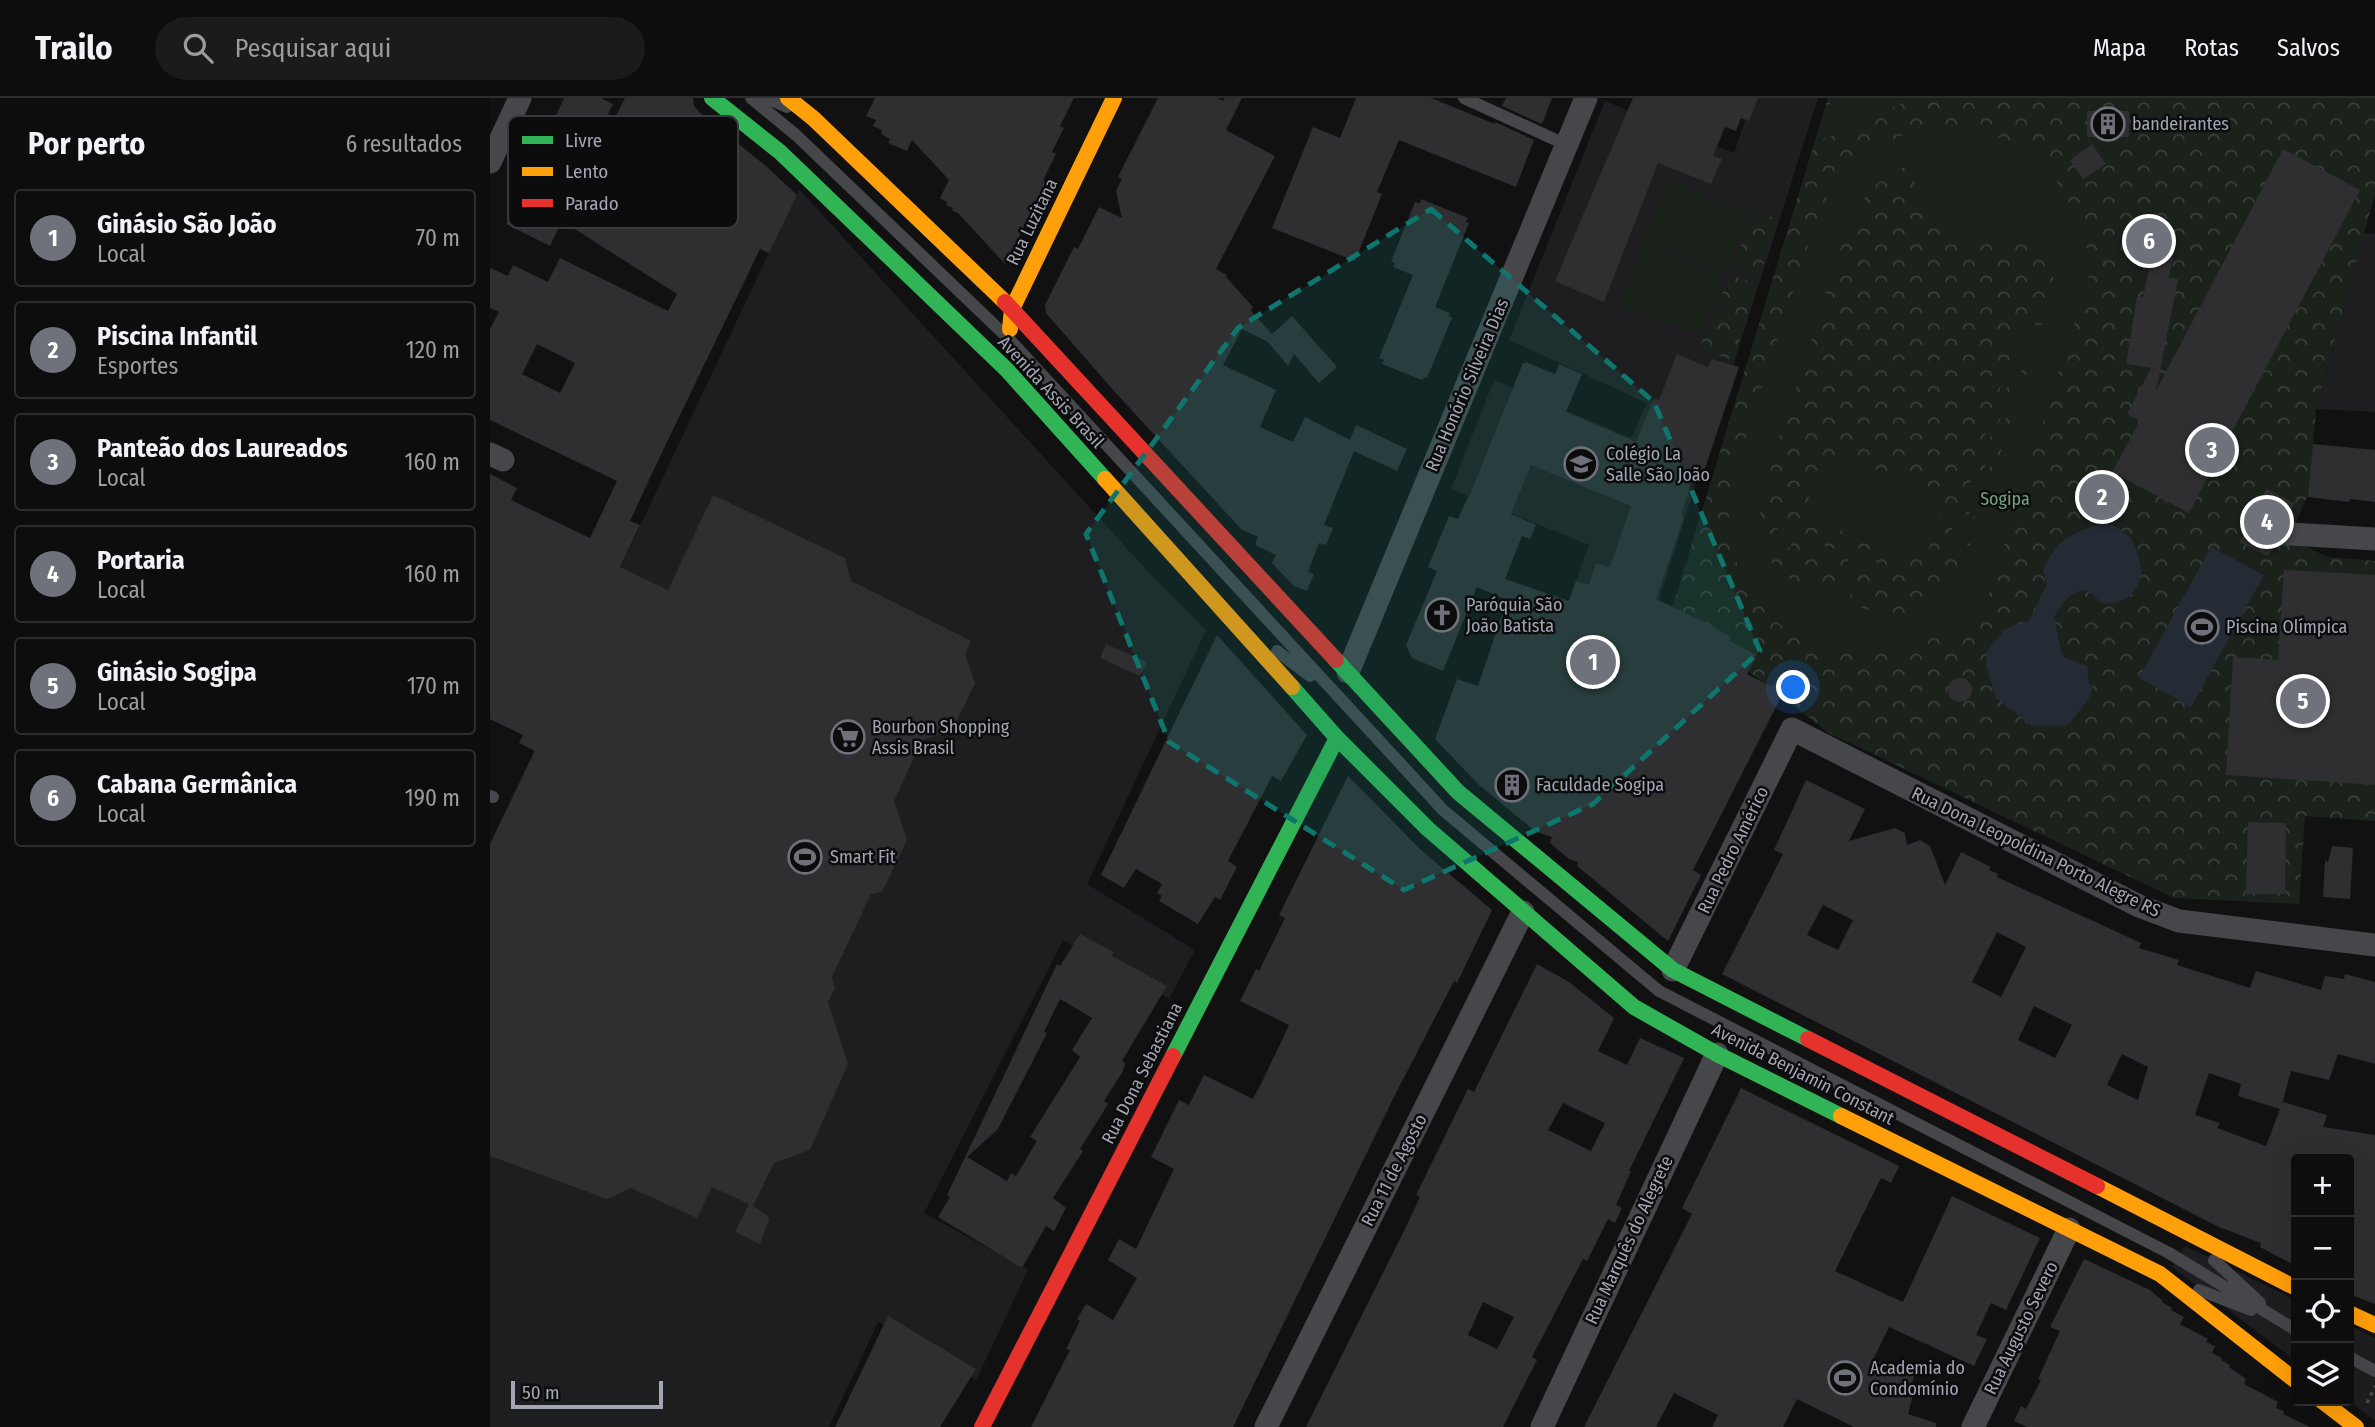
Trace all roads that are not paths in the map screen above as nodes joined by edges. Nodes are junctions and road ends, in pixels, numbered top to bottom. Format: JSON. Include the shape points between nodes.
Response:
{"nodes":[{"id":1,"x":520,"y":98,"type":"edge"},
{"id":2,"x":712,"y":98,"type":"edge"},
{"id":3,"x":742,"y":98,"type":"edge"},
{"id":4,"x":751,"y":98,"type":"edge"},
{"id":5,"x":767,"y":98,"type":"edge"},
{"id":6,"x":788,"y":98,"type":"edge"},
{"id":7,"x":1114,"y":98,"type":"edge"},
{"id":8,"x":1464,"y":98,"type":"edge"},
{"id":9,"x":1586,"y":98,"type":"edge"},
{"id":10,"x":817,"y":108,"type":"edge"},
{"id":11,"x":512,"y":116,"type":"edge"},
{"id":12,"x":735,"y":116,"type":"edge"},
{"id":13,"x":738,"y":119,"type":"edge"},
{"id":14,"x":508,"y":124,"type":"edge"},
{"id":15,"x":1567,"y":145,"type":"junction"},
{"id":16,"x":780,"y":152,"type":"junction"},
{"id":17,"x":490,"y":162,"type":"edge"},
{"id":18,"x":1012,"y":309,"type":"junction"},
{"id":19,"x":1009,"y":339,"type":"junction"},
{"id":20,"x":1007,"y":370,"type":"junction"},
{"id":21,"x":2291,"y":534,"type":"dead end"},
{"id":22,"x":2375,"y":539,"type":"edge"},
{"id":23,"x":1280,"y":598,"type":"junction"},
{"id":24,"x":1224,"y":611,"type":"junction"},
{"id":25,"x":1348,"y":672,"type":"junction"},
{"id":26,"x":1337,"y":696,"type":"junction"},
{"id":27,"x":1792,"y":730,"type":"joint"},
{"id":28,"x":1338,"y":738,"type":"junction"},
{"id":29,"x":1523,"y":912,"type":"junction"},
{"id":30,"x":2375,"y":945,"type":"edge"},
{"id":31,"x":1673,"y":970,"type":"junction"},
{"id":32,"x":1717,"y":1054,"type":"junction"},
{"id":33,"x":1805,"y":1067,"type":"junction"},
{"id":34,"x":1928,"y":1100,"type":"junction"},
{"id":35,"x":1905,"y":1147,"type":"junction"},
{"id":36,"x":2068,"y":1228,"type":"junction"},
{"id":37,"x":2182,"y":1230,"type":"junction"},
{"id":38,"x":2160,"y":1274,"type":"junction"},
{"id":39,"x":2291,"y":1285,"type":"edge"},
{"id":40,"x":2354,"y":1314,"type":"edge"},
{"id":41,"x":2280,"y":1322,"type":"junction"},
{"id":42,"x":2375,"y":1325,"type":"edge"},
{"id":43,"x":2291,"y":1328,"type":"edge"},
{"id":44,"x":2354,"y":1360,"type":"edge"},
{"id":45,"x":2375,"y":1371,"type":"edge"},
{"id":46,"x":2291,"y":1377,"type":"edge"},
{"id":47,"x":2329,"y":1406,"type":"edge"},
{"id":48,"x":982,"y":1427,"type":"edge"},
{"id":49,"x":1266,"y":1427,"type":"edge"},
{"id":50,"x":1542,"y":1427,"type":"edge"},
{"id":51,"x":1973,"y":1427,"type":"edge"},
{"id":52,"x":2356,"y":1427,"type":"edge"}],
"edges":[{"from":1,"to":11,"type":"street"},
{"from":2,"to":12,"type":"main road","name":"Avenida Assis Brasil"},
{"from":3,"to":16,"type":"lane"},
{"from":4,"to":19,"type":"lane","via":[[796,135]]},
{"from":5,"to":10,"type":"lane"},
{"from":6,"to":10,"type":"main road","name":"Avenida Assis Brasil"},
{"from":7,"to":18,"type":"main road","name":"Rua Luzitana"},
{"from":8,"to":15,"type":"lane"},
{"from":9,"to":15,"type":"street","name":"Rua Honório Silveira Dias"},
{"from":10,"to":18,"type":"main road","name":"Avenida Assis Brasil"},
{"from":13,"to":16,"type":"main road","name":"Avenida Assis Brasil"},
{"from":14,"to":17,"type":"street"},
{"from":15,"to":25,"type":"street","name":"Rua Honório Silveira Dias"},
{"from":16,"to":20,"type":"main road","name":"Avenida Assis Brasil"},
{"from":18,"to":19,"type":"main road","name":"Rua Luzitana"},
{"from":18,"to":23,"type":"main road","name":"Avenida Assis Brasil"},
{"from":19,"to":20,"type":"main road","name":"Rua Luzitana"},
{"from":19,"to":26,"type":"lane"},
{"from":20,"to":24,"type":"main road","name":"Avenida Assis Brasil"},
{"from":21,"to":22,"type":"street"},
{"from":23,"to":25,"type":"main road","name":"Avenida Assis Brasil"},
{"from":23,"to":26,"type":"lane"},
{"from":24,"to":26,"type":"lane"},
{"from":24,"to":28,"type":"main road","name":"Avenida Assis Brasil"},
{"from":25,"to":31,"type":"main road","name":"Avenida Benjamin Constant","via":[[1458,792]]},
{"from":26,"to":33,"type":"lane","via":[[1443,810],[1659,991]]},
{"from":27,"to":30,"type":"street","name":"Rua Dona Leopoldina Porto Alegre RS","via":[[2138,906],[2179,921]]},
{"from":27,"to":31,"type":"street","name":"Rua Pedro Américo"},
{"from":28,"to":29,"type":"main road","name":"Avenida Benjamin Constant","via":[[1427,829]]},
{"from":28,"to":48,"type":"main road","name":"Rua Dona Sebastiana"},
{"from":29,"to":32,"type":"main road","name":"Avenida Benjamin Constant","via":[[1634,1007]]},
{"from":29,"to":49,"type":"street","name":"Rua 11 de Agosto"},
{"from":31,"to":34,"type":"main road","name":"Avenida Benjamin Constant"},
{"from":32,"to":35,"type":"main road","name":"Avenida Benjamin Constant"},
{"from":32,"to":50,"type":"street","name":"Rua Marquês do Alegrete"},
{"from":33,"to":34,"type":"lane"},
{"from":33,"to":35,"type":"lane"},
{"from":33,"to":41,"type":"lane","via":[[2169,1253]]},
{"from":34,"to":37,"type":"main road","name":"Avenida Benjamin Constant"},
{"from":35,"to":36,"type":"main road","name":"Avenida Benjamin Constant"},
{"from":36,"to":38,"type":"main road","name":"Avenida Benjamin Constant"},
{"from":36,"to":51,"type":"street","name":"Rua Augusto Severo"},
{"from":37,"to":39,"type":"main road","name":"Avenida Benjamin Constant"},
{"from":37,"to":41,"type":"lane"},
{"from":38,"to":41,"type":"lane"},
{"from":38,"to":46,"type":"main road","name":"Avenida Benjamin Constant"},
{"from":40,"to":42,"type":"main road"},
{"from":41,"to":43,"type":"lane"},
{"from":44,"to":45,"type":"lane"},
{"from":47,"to":52,"type":"main road"}]}
